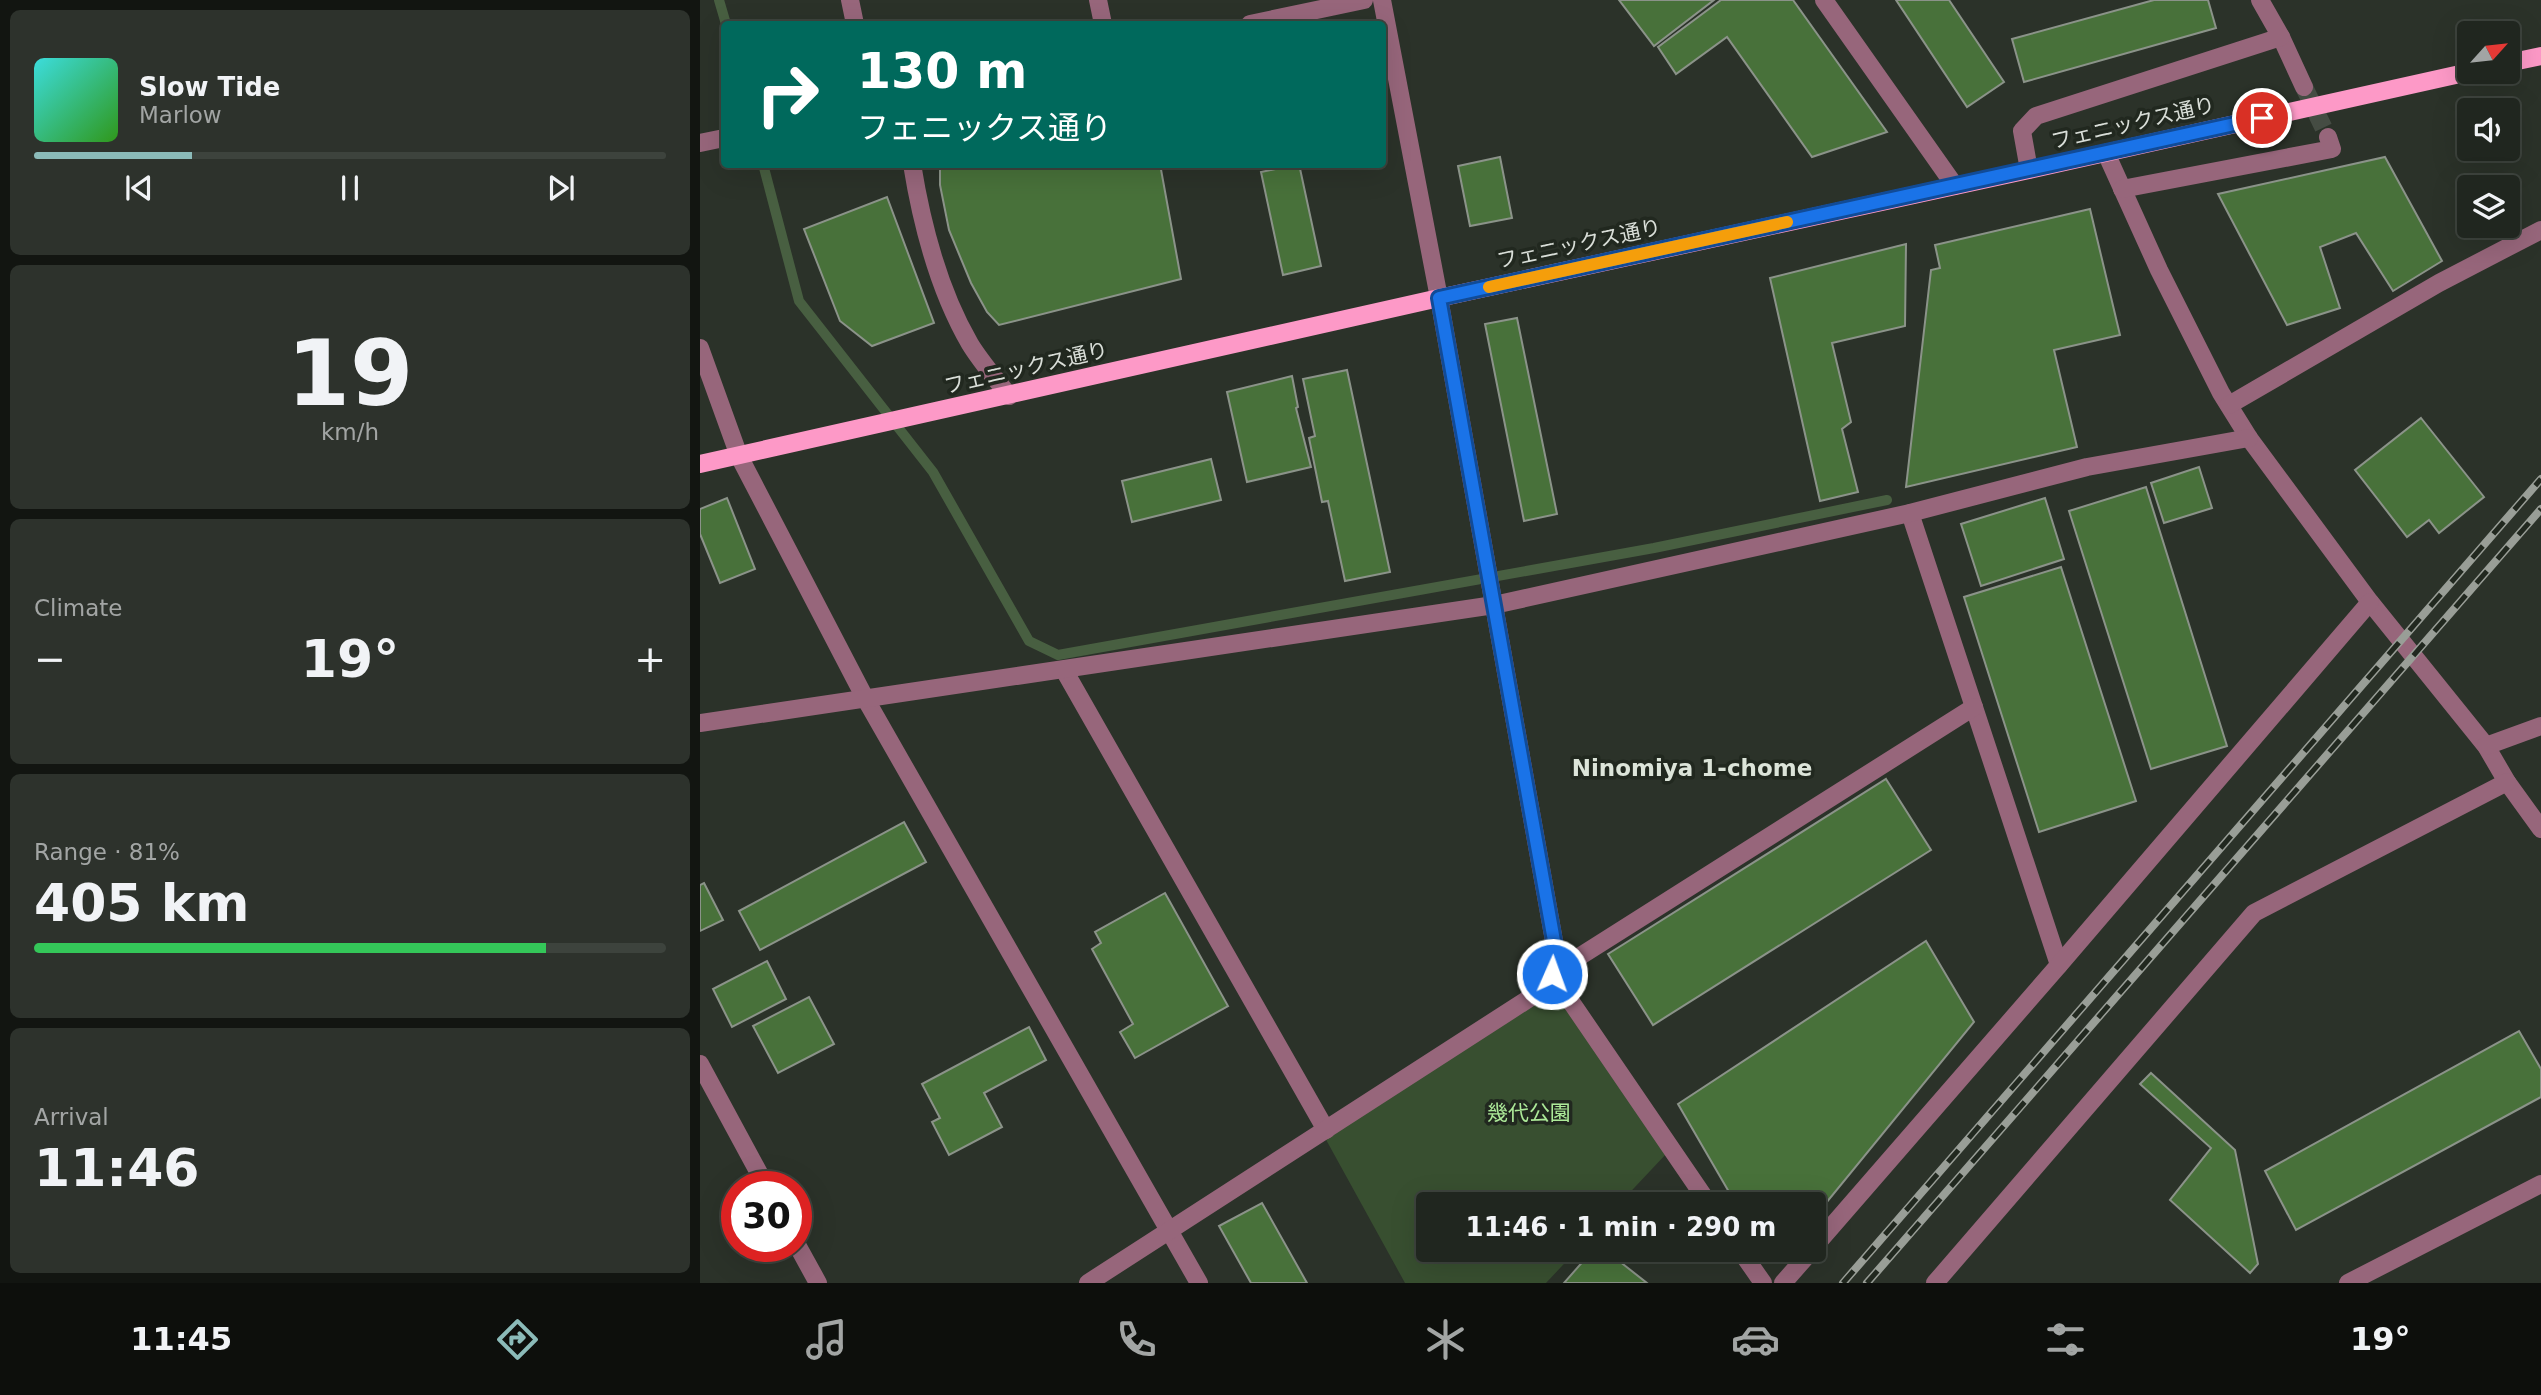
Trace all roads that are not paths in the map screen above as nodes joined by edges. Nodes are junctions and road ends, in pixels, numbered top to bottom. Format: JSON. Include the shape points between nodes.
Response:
{"nodes":[{"id":1,"x":850,"y":0,"type":"edge"},
{"id":2,"x":1098,"y":0,"type":"edge"},
{"id":3,"x":1364,"y":0,"type":"edge"},
{"id":4,"x":1382,"y":0,"type":"edge"},
{"id":5,"x":1824,"y":0,"type":"edge"},
{"id":6,"x":2260,"y":0,"type":"edge"},
{"id":7,"x":854,"y":21,"type":"edge"},
{"id":8,"x":1102,"y":21,"type":"edge"},
{"id":9,"x":1264,"y":21,"type":"edge"},
{"id":10,"x":2280,"y":37,"type":"junction"},
{"id":11,"x":2541,"y":55,"type":"edge"},
{"id":12,"x":2520,"y":60,"type":"edge"},
{"id":13,"x":2457,"y":75,"type":"edge"},
{"id":14,"x":2304,"y":87,"type":"tunnel mouth"},
{"id":15,"x":2328,"y":137,"type":"dead end"},
{"id":16,"x":721,"y":139,"type":"edge"},
{"id":17,"x":700,"y":143,"type":"edge"},
{"id":18,"x":2106,"y":153,"type":"junction"},
{"id":19,"x":913,"y":168,"type":"edge"},
{"id":20,"x":2029,"y":170,"type":"junction"},
{"id":21,"x":1955,"y":186,"type":"junction"},
{"id":22,"x":2122,"y":188,"type":"junction"},
{"id":23,"x":2541,"y":230,"type":"edge"},
{"id":24,"x":1439,"y":298,"type":"junction"},
{"id":25,"x":700,"y":348,"type":"edge"},
{"id":26,"x":1009,"y":396,"type":"junction"},
{"id":27,"x":2229,"y":405,"type":"junction"},
{"id":28,"x":2249,"y":438,"type":"junction"},
{"id":29,"x":739,"y":456,"type":"junction"},
{"id":30,"x":700,"y":464,"type":"edge"},
{"id":31,"x":1910,"y":513,"type":"junction"},
{"id":32,"x":2370,"y":601,"type":"junction"},
{"id":33,"x":1493,"y":605,"type":"junction"},
{"id":34,"x":1064,"y":670,"type":"junction"},
{"id":35,"x":865,"y":698,"type":"junction"},
{"id":36,"x":1974,"y":707,"type":"junction"},
{"id":37,"x":700,"y":723,"type":"edge"},
{"id":38,"x":2541,"y":726,"type":"edge"},
{"id":39,"x":2486,"y":746,"type":"junction"},
{"id":40,"x":2507,"y":782,"type":"junction"},
{"id":41,"x":2541,"y":829,"type":"edge"},
{"id":42,"x":2059,"y":965,"type":"junction"},
{"id":43,"x":1552,"y":974,"type":"junction"},
{"id":44,"x":700,"y":1063,"type":"edge"},
{"id":45,"x":1326,"y":1130,"type":"junction"},
{"id":46,"x":758,"y":1171,"type":"edge"},
{"id":47,"x":2541,"y":1184,"type":"edge"},
{"id":48,"x":1701,"y":1192,"type":"edge"},
{"id":49,"x":1169,"y":1230,"type":"junction"},
{"id":50,"x":1826,"y":1233,"type":"edge"},
{"id":51,"x":806,"y":1262,"type":"edge"},
{"id":52,"x":1748,"y":1262,"type":"edge"},
{"id":53,"x":1801,"y":1262,"type":"edge"},
{"id":54,"x":818,"y":1283,"type":"edge"},
{"id":55,"x":1088,"y":1283,"type":"edge"},
{"id":56,"x":1199,"y":1283,"type":"edge"},
{"id":57,"x":1763,"y":1283,"type":"edge"},
{"id":58,"x":1783,"y":1283,"type":"edge"},
{"id":59,"x":1935,"y":1283,"type":"edge"},
{"id":60,"x":2348,"y":1283,"type":"edge"}],
"edges":[{"from":1,"to":7,"type":"street"},
{"from":2,"to":8,"type":"street"},
{"from":3,"to":9,"type":"street"},
{"from":4,"to":24,"type":"street"},
{"from":5,"to":21,"type":"street"},
{"from":6,"to":10,"type":"street"},
{"from":10,"to":14,"type":"street"},
{"from":10,"to":20,"type":"street","via":[[2036,116],[2022,131]]},
{"from":11,"to":12,"type":"main road"},
{"from":13,"to":18,"type":"main road","name":"フェニックス通り"},
{"from":15,"to":22,"type":"street","via":[[2332,149]]},
{"from":16,"to":17,"type":"street"},
{"from":18,"to":20,"type":"main road","name":"フェニックス通り"},
{"from":18,"to":22,"type":"street"},
{"from":19,"to":26,"type":"street","via":[[940,282],[971,345]]},
{"from":20,"to":21,"type":"main road","name":"フェニックス通り"},
{"from":21,"to":24,"type":"main road","name":"フェニックス通り"},
{"from":22,"to":27,"type":"street"},
{"from":23,"to":27,"type":"street","via":[[2439,283]]},
{"from":24,"to":26,"type":"main road","name":"フェニックス通り"},
{"from":24,"to":33,"type":"street"},
{"from":25,"to":29,"type":"street"},
{"from":26,"to":29,"type":"main road","name":"フェニックス通り"},
{"from":27,"to":28,"type":"street"},
{"from":28,"to":31,"type":"street","via":[[2087,467]]},
{"from":28,"to":32,"type":"street"},
{"from":29,"to":30,"type":"main road","name":"フェニックス通り"},
{"from":29,"to":35,"type":"street"},
{"from":31,"to":33,"type":"street"},
{"from":31,"to":36,"type":"street"},
{"from":32,"to":39,"type":"street"},
{"from":32,"to":42,"type":"street"},
{"from":33,"to":34,"type":"street"},
{"from":33,"to":43,"type":"street","via":[[1556,952]]},
{"from":34,"to":35,"type":"street"},
{"from":34,"to":45,"type":"street"},
{"from":35,"to":37,"type":"street"},
{"from":35,"to":49,"type":"street"},
{"from":36,"to":42,"type":"street"},
{"from":36,"to":43,"type":"street"},
{"from":38,"to":39,"type":"street"},
{"from":39,"to":40,"type":"street"},
{"from":40,"to":41,"type":"street"},
{"from":40,"to":59,"type":"street","via":[[2254,913]]},
{"from":42,"to":50,"type":"street"},
{"from":43,"to":45,"type":"street","via":[[1539,992]]},
{"from":43,"to":48,"type":"street"},
{"from":44,"to":46,"type":"street"},
{"from":45,"to":49,"type":"street"},
{"from":47,"to":60,"type":"street"},
{"from":49,"to":55,"type":"street"},
{"from":49,"to":56,"type":"street"},
{"from":51,"to":54,"type":"street"},
{"from":52,"to":57,"type":"street"},
{"from":53,"to":58,"type":"street"}]}
